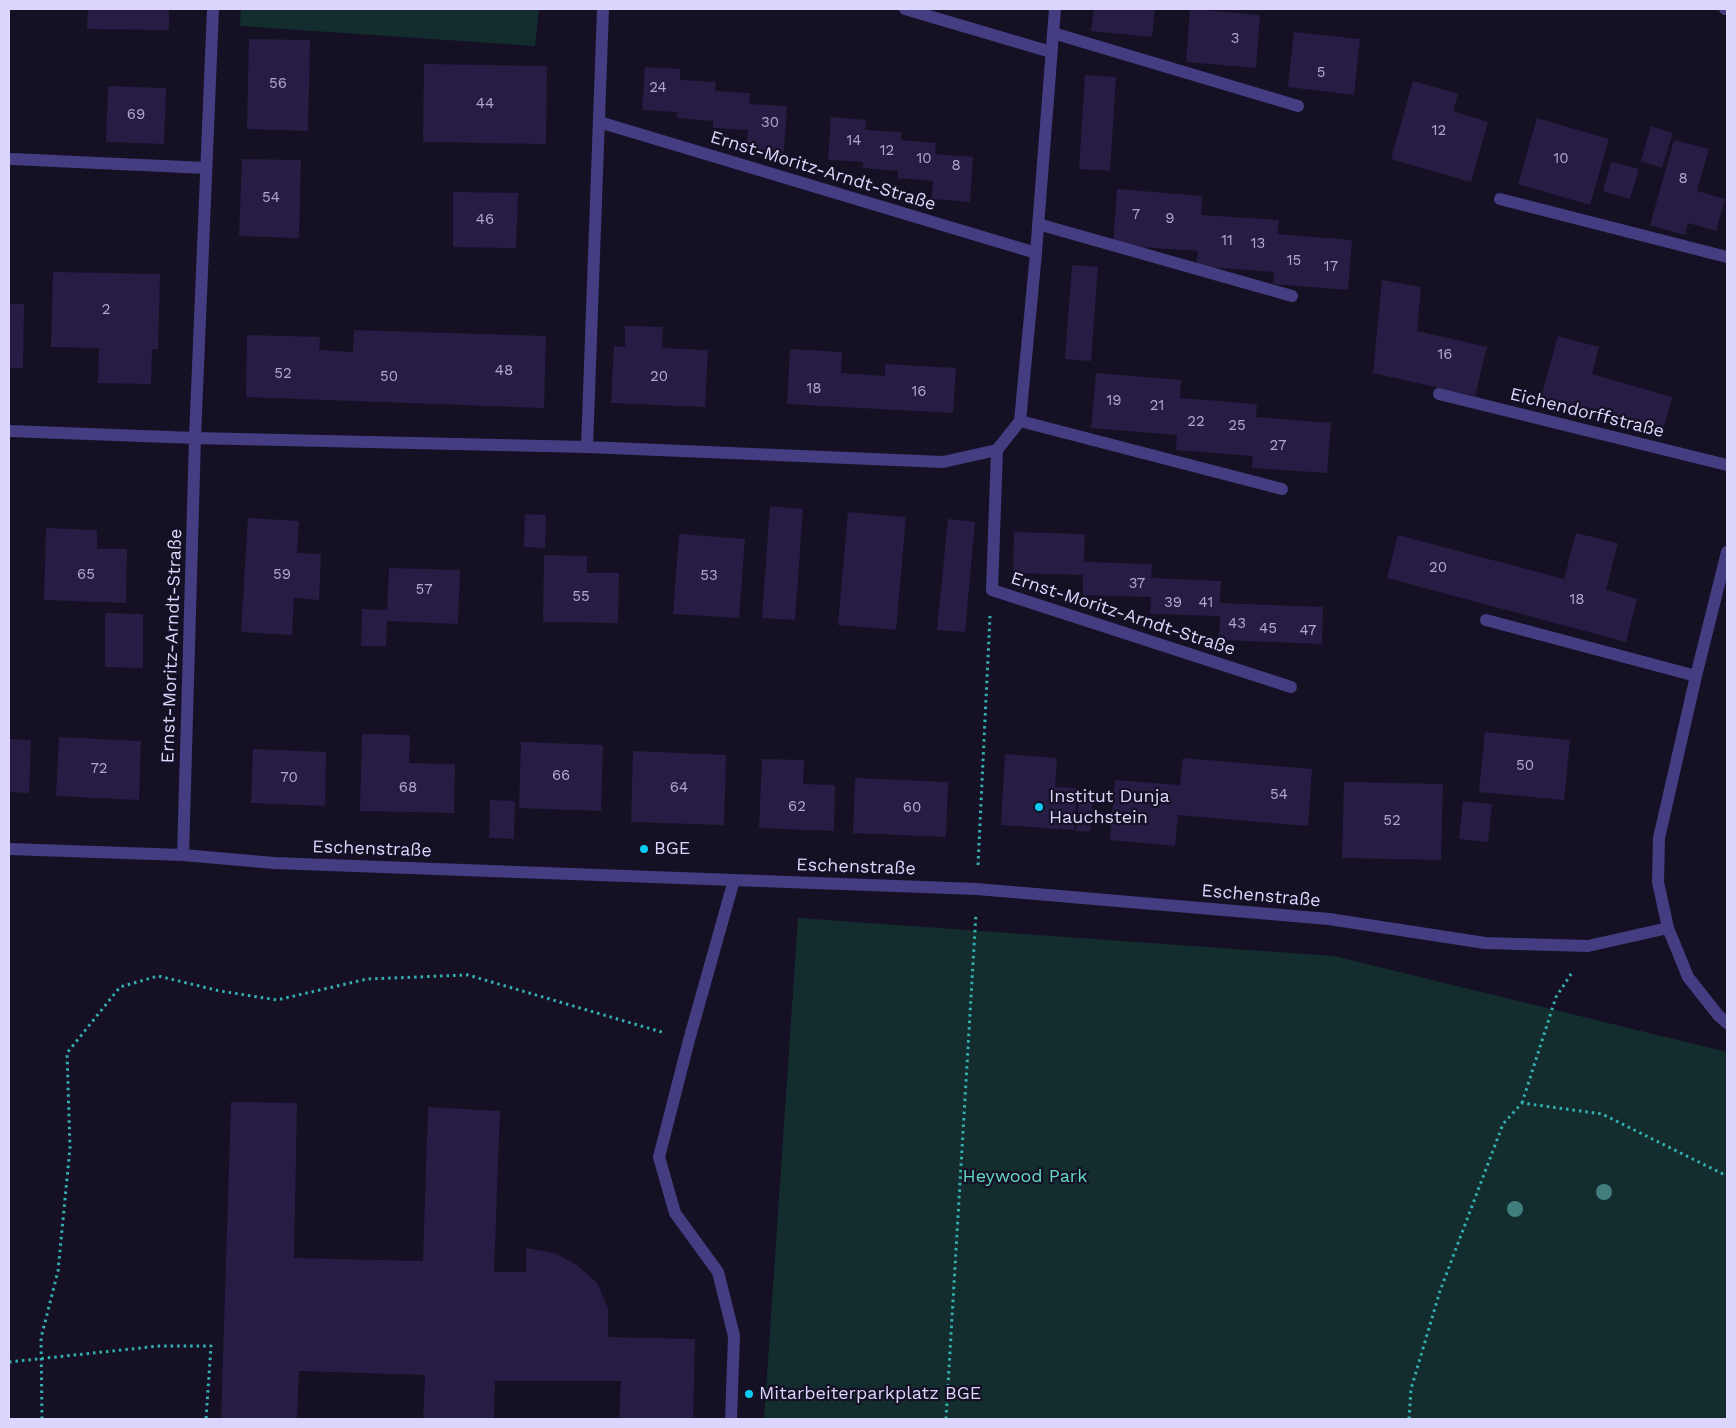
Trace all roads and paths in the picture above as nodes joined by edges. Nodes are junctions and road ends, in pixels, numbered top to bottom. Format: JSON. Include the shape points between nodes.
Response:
{"nodes":[{"id":1,"x":213,"y":9,"type":"edge"},
{"id":2,"x":603,"y":9,"type":"edge"},
{"id":3,"x":905,"y":9,"type":"edge"},
{"id":4,"x":1055,"y":9,"type":"edge"},
{"id":5,"x":1053,"y":33,"type":"junction"},
{"id":6,"x":1051,"y":52,"type":"junction"},
{"id":7,"x":1298,"y":106,"type":"dead end"},
{"id":8,"x":599,"y":122,"type":"junction"},
{"id":9,"x":12,"y":159,"type":"dead end"},
{"id":10,"x":206,"y":168,"type":"junction"},
{"id":11,"x":1500,"y":199,"type":"dead end"},
{"id":12,"x":1038,"y":224,"type":"junction"},
{"id":13,"x":1036,"y":253,"type":"junction"},
{"id":14,"x":1727,"y":257,"type":"edge"},
{"id":15,"x":1292,"y":296,"type":"dead end"},
{"id":16,"x":1439,"y":394,"type":"dead end"},
{"id":17,"x":1020,"y":421,"type":"junction"},
{"id":18,"x":9,"y":431,"type":"edge"},
{"id":19,"x":195,"y":438,"type":"junction"},
{"id":20,"x":587,"y":447,"type":"junction"},
{"id":21,"x":997,"y":450,"type":"junction"},
{"id":22,"x":1727,"y":465,"type":"edge"},
{"id":23,"x":1282,"y":489,"type":"dead end"},
{"id":24,"x":1727,"y":552,"type":"edge"},
{"id":25,"x":992,"y":590,"type":"junction"},
{"id":26,"x":1486,"y":620,"type":"dead end"},
{"id":27,"x":1696,"y":676,"type":"junction"},
{"id":28,"x":1291,"y":686,"type":"dead end"},
{"id":29,"x":9,"y":849,"type":"edge"},
{"id":30,"x":183,"y":855,"type":"junction"},
{"id":31,"x":734,"y":880,"type":"junction"},
{"id":32,"x":977,"y":889,"type":"junction"},
{"id":33,"x":1668,"y":928,"type":"junction"},
{"id":34,"x":1588,"y":946,"type":"junction"},
{"id":35,"x":1727,"y":1023,"type":"edge"},
{"id":36,"x":689,"y":1040,"type":"junction"},
{"id":37,"x":1522,"y":1102,"type":"junction"},
{"id":38,"x":1727,"y":1176,"type":"edge"},
{"id":39,"x":42,"y":1359,"type":"junction"},
{"id":40,"x":9,"y":1362,"type":"edge"},
{"id":41,"x":42,"y":1419,"type":"edge"},
{"id":42,"x":206,"y":1419,"type":"edge"},
{"id":43,"x":731,"y":1419,"type":"edge"},
{"id":44,"x":946,"y":1419,"type":"edge"},
{"id":45,"x":1409,"y":1419,"type":"edge"}],
"edges":[{"from":1,"to":10,"type":"street","name":"Ernst-Moritz-Arndt-Straße"},
{"from":2,"to":8,"type":"street"},
{"from":3,"to":6,"type":"street"},
{"from":4,"to":5,"type":"street"},
{"from":5,"to":6,"type":"street"},
{"from":5,"to":7,"type":"street"},
{"from":6,"to":12,"type":"street"},
{"from":8,"to":13,"type":"street","name":"Ernst-Moritz-Arndt-Straße"},
{"from":8,"to":20,"type":"street"},
{"from":9,"to":10,"type":"street"},
{"from":10,"to":19,"type":"street","name":"Ernst-Moritz-Arndt-Straße"},
{"from":11,"to":14,"type":"street"},
{"from":12,"to":13,"type":"street"},
{"from":12,"to":15,"type":"street"},
{"from":13,"to":17,"type":"street"},
{"from":16,"to":22,"type":"street","name":"Eichendorffstraße"},
{"from":17,"to":21,"type":"street"},
{"from":17,"to":23,"type":"street"},
{"from":18,"to":19,"type":"street"},
{"from":19,"to":20,"type":"street"},
{"from":19,"to":30,"type":"street","name":"Ernst-Moritz-Arndt-Straße"},
{"from":20,"to":21,"type":"street","via":[[943,462]]},
{"from":21,"to":25,"type":"street","name":"Ernst-Moritz-Arndt-Straße"},
{"from":24,"to":27,"type":"street"},
{"from":25,"to":28,"type":"street","name":"Ernst-Moritz-Arndt-Straße"},
{"from":25,"to":32,"type":"path"},
{"from":26,"to":27,"type":"street"},
{"from":27,"to":33,"type":"street","via":[[1658,838],[1658,882]]},
{"from":29,"to":30,"type":"street","name":"Eschenstraße"},
{"from":30,"to":31,"type":"street","name":"Eschenstraße","via":[[274,863]]},
{"from":31,"to":32,"type":"street","name":"Eschenstraße"},
{"from":31,"to":36,"type":"street"},
{"from":32,"to":34,"type":"street","name":"Eschenstraße","via":[[1329,919],[1485,943]]},
{"from":32,"to":44,"type":"path"},
{"from":33,"to":34,"type":"street","name":"Eschenstraße"},
{"from":33,"to":35,"type":"street","via":[[1688,977]]},
{"from":34,"to":37,"type":"path","via":[[1556,997]]},
{"from":36,"to":39,"type":"path","via":[[468,975],[367,979],[277,1000],[158,976],[120,986],[67,1053],[70,1148],[58,1271],[41,1338]]},
{"from":36,"to":43,"type":"street","via":[[659,1157],[675,1212],[718,1272],[734,1336]]},
{"from":37,"to":38,"type":"path","via":[[1602,1114]]},
{"from":37,"to":45,"type":"path","via":[[1503,1124],[1440,1291],[1411,1389]]},
{"from":39,"to":40,"type":"path"},
{"from":39,"to":41,"type":"path"},
{"from":39,"to":42,"type":"path","via":[[159,1346],[210,1346]]}]}
